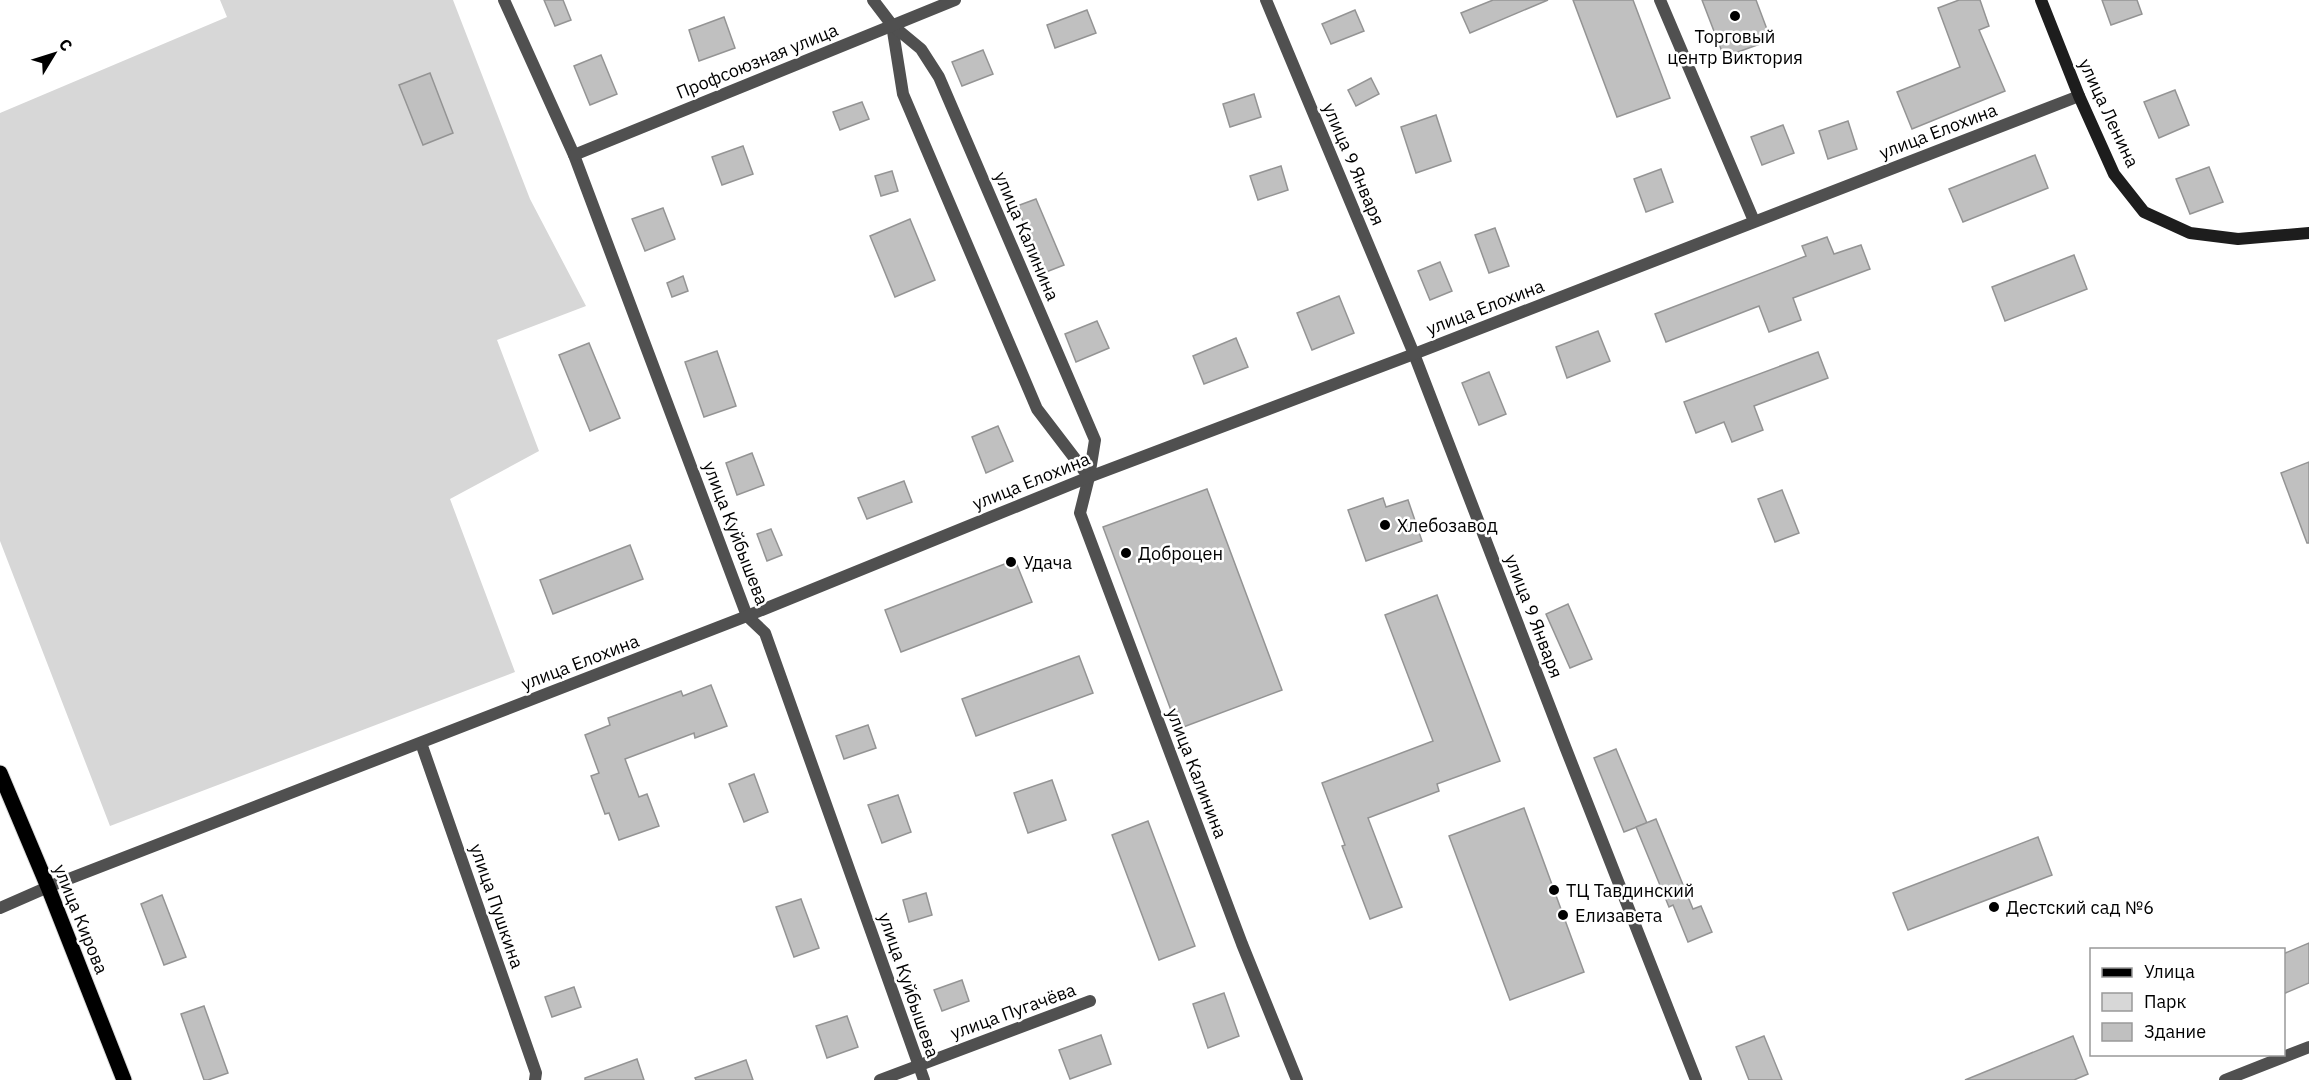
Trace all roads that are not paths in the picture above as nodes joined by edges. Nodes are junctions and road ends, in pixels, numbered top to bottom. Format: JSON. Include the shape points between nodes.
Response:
{"nodes":[{"id":1,"x":504,"y":0,"type":"edge"},
{"id":2,"x":873,"y":0,"type":"edge"},
{"id":3,"x":955,"y":0,"type":"edge"},
{"id":4,"x":1266,"y":0,"type":"edge"},
{"id":5,"x":1660,"y":0,"type":"edge"},
{"id":6,"x":2041,"y":0,"type":"edge"},
{"id":7,"x":892,"y":25,"type":"junction"},
{"id":8,"x":2079,"y":96,"type":"junction"},
{"id":9,"x":574,"y":155,"type":"junction"},
{"id":10,"x":1754,"y":221,"type":"junction"},
{"id":11,"x":2309,"y":233,"type":"edge"},
{"id":12,"x":1414,"y":354,"type":"junction"},
{"id":13,"x":1089,"y":477,"type":"junction"},
{"id":14,"x":747,"y":616,"type":"junction"},
{"id":15,"x":421,"y":743,"type":"junction"},
{"id":16,"x":0,"y":773,"type":"edge"},
{"id":17,"x":48,"y":887,"type":"junction"},
{"id":18,"x":0,"y":908,"type":"edge"},
{"id":19,"x":1090,"y":1001,"type":"dead end"},
{"id":20,"x":2309,"y":1047,"type":"edge"},
{"id":21,"x":918,"y":1065,"type":"junction"},
{"id":22,"x":124,"y":1080,"type":"edge"},
{"id":23,"x":535,"y":1080,"type":"edge"},
{"id":24,"x":880,"y":1080,"type":"edge"},
{"id":25,"x":924,"y":1080,"type":"edge"},
{"id":26,"x":1297,"y":1080,"type":"edge"},
{"id":27,"x":1696,"y":1080,"type":"edge"},
{"id":28,"x":2225,"y":1080,"type":"edge"}],
"edges":[{"from":1,"to":9,"type":"street","name":"улица Куйбышева"},
{"from":2,"to":7,"type":"street","name":"улица Калинина"},
{"from":3,"to":7,"type":"street","name":"Профсоюзная улица"},
{"from":4,"to":12,"type":"street","name":"улица 9 Января"},
{"from":5,"to":10,"type":"street"},
{"from":6,"to":8,"type":"street","name":"улица Ленина"},
{"from":7,"to":9,"type":"street","name":"Профсоюзная улица"},
{"from":7,"to":13,"type":"street","name":"улица Калинина","via":[[903,94],[1037,410]]},
{"from":7,"to":13,"type":"street","name":"улица Калинина","via":[[921,49],[944,88],[1095,440]]},
{"from":8,"to":10,"type":"street","name":"улица Елохина"},
{"from":8,"to":11,"type":"street","name":"улица Ленина","via":[[2114,174],[2144,212],[2190,233],[2238,239]]},
{"from":9,"to":14,"type":"street","name":"улица Куйбышева"},
{"from":10,"to":12,"type":"street","name":"улица Елохина"},
{"from":12,"to":13,"type":"street","name":"улица Елохина"},
{"from":12,"to":27,"type":"street","name":"улица 9 Января"},
{"from":13,"to":14,"type":"street","name":"улица Елохина"},
{"from":13,"to":26,"type":"street","name":"улица Калинина","via":[[1080,513]]},
{"from":14,"to":15,"type":"street","name":"улица Елохина"},
{"from":14,"to":21,"type":"street","name":"улица Куйбышева","via":[[765,633]]},
{"from":15,"to":17,"type":"street","name":"улица Елохина"},
{"from":15,"to":23,"type":"street","name":"улица Пушкина","via":[[536,1073]]},
{"from":16,"to":17,"type":"main road","name":"улица Кирова"},
{"from":17,"to":18,"type":"street","name":"улица Елохина"},
{"from":17,"to":22,"type":"main road","name":"улица Кирова"},
{"from":19,"to":21,"type":"street","name":"улица Пугачёва"},
{"from":20,"to":28,"type":"street"},
{"from":21,"to":24,"type":"street","name":"улица Пугачёва"},
{"from":21,"to":25,"type":"street","name":"улица Куйбышева"}]}
